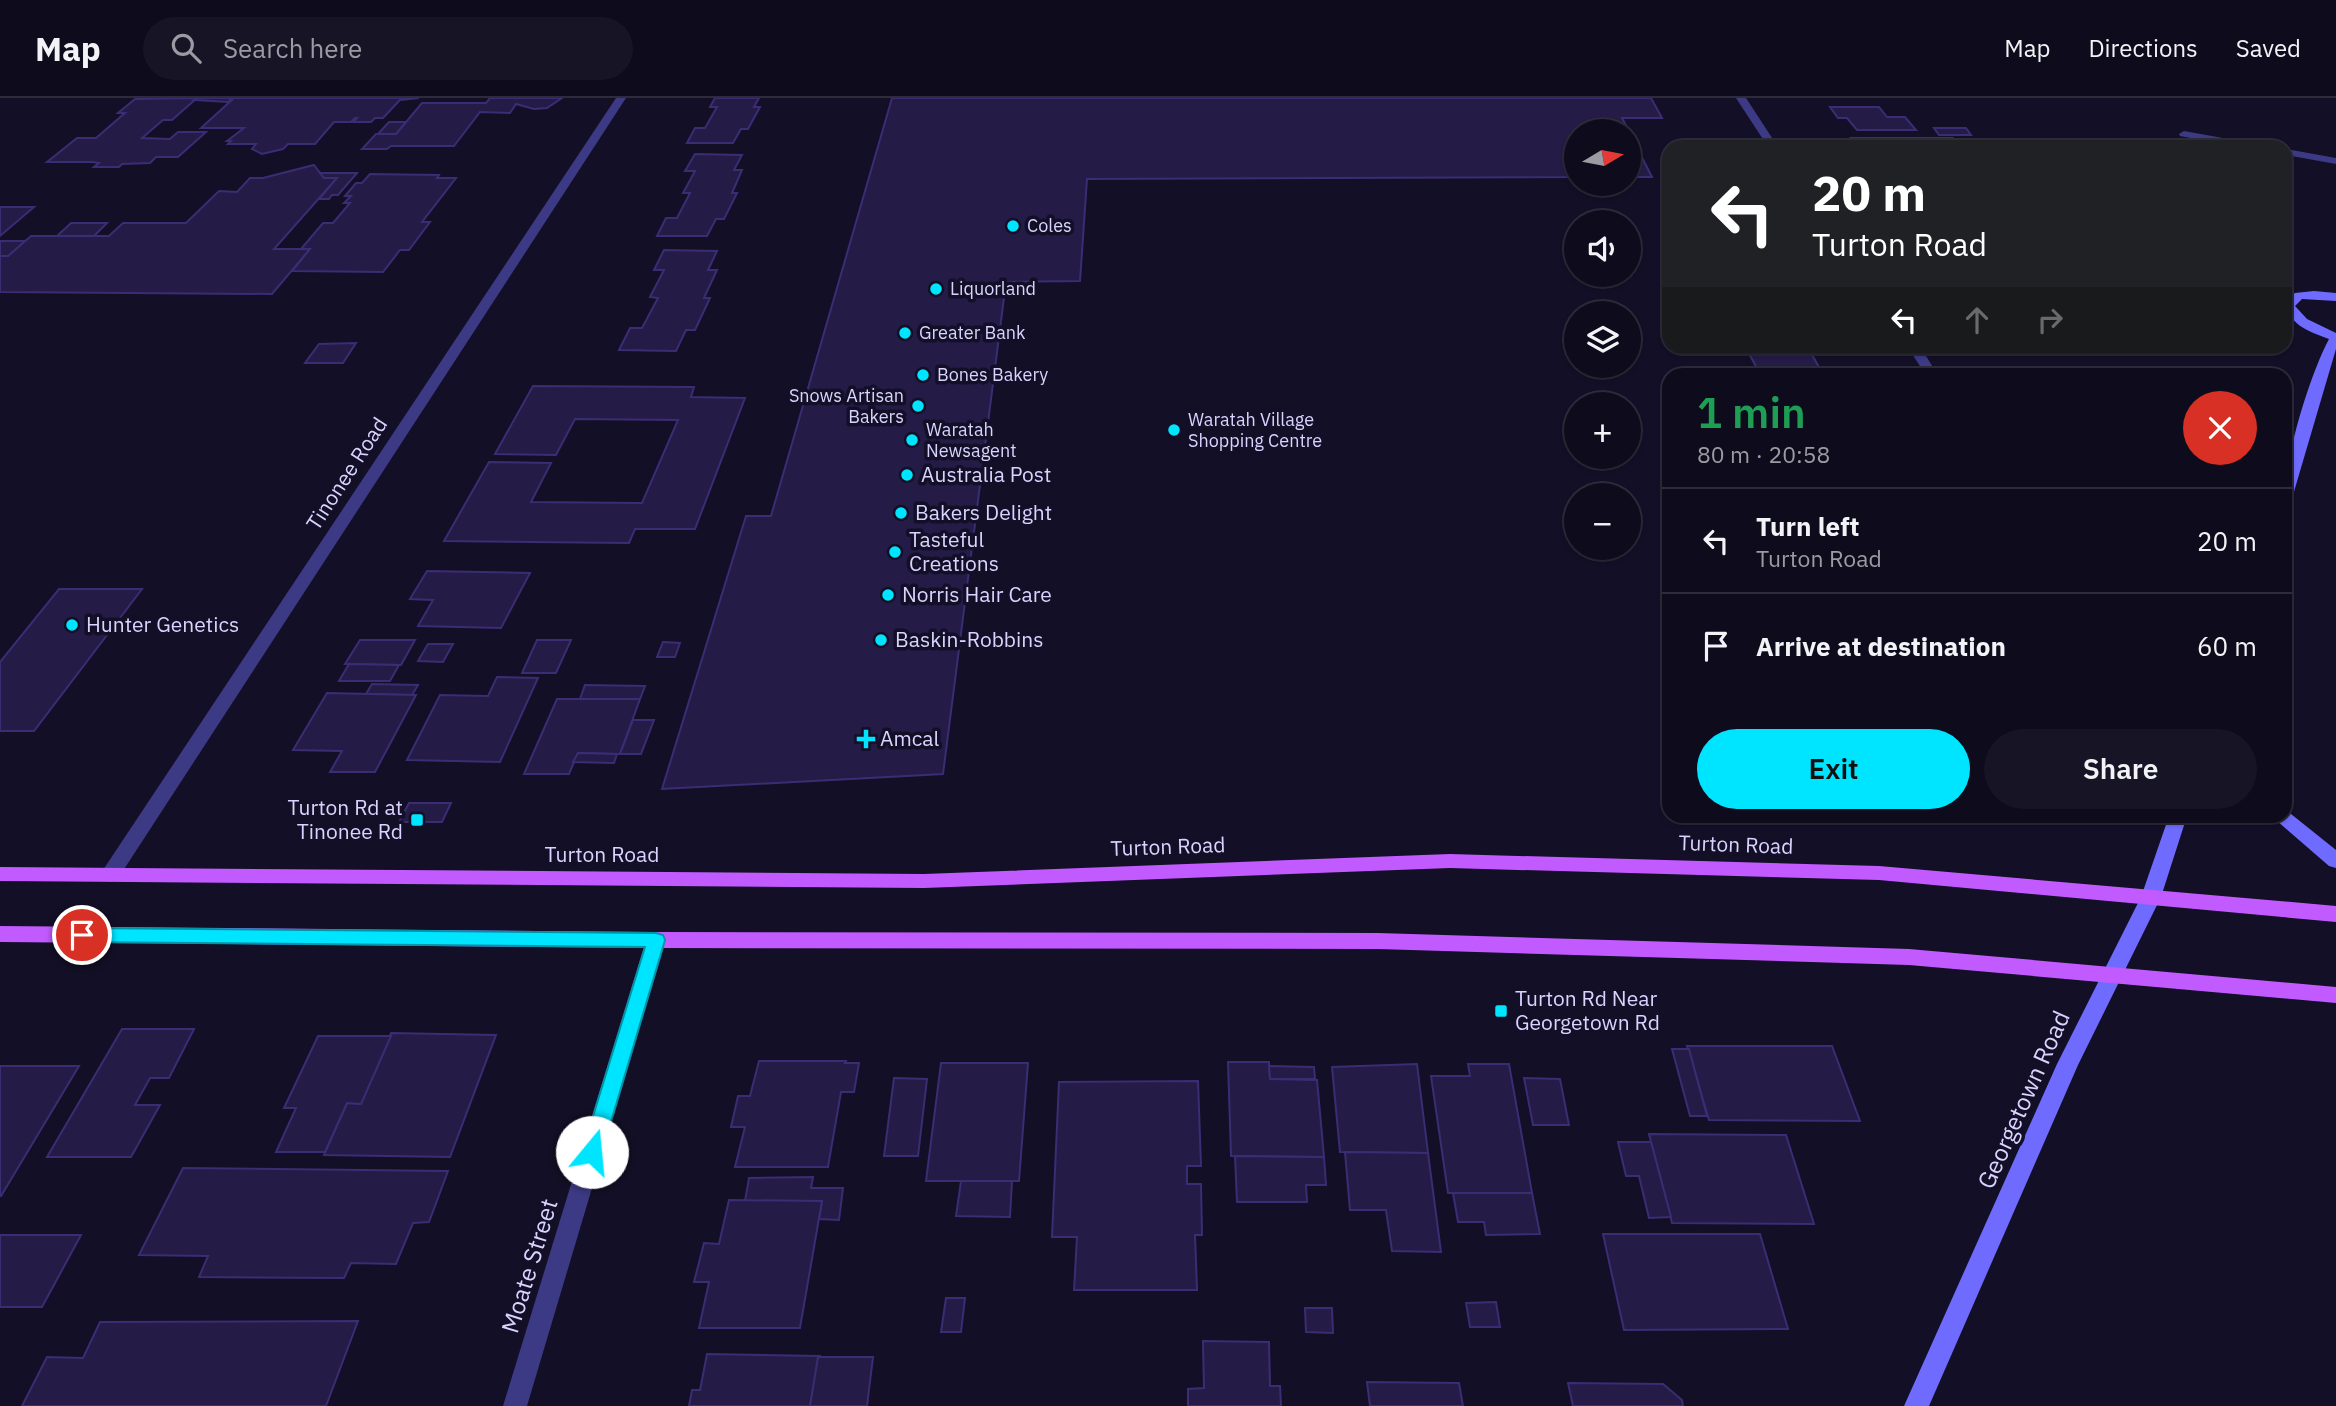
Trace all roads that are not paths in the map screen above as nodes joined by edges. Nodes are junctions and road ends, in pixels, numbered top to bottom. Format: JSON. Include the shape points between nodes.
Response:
{"nodes":[{"id":1,"x":621,"y":98,"type":"edge"},
{"id":2,"x":1741,"y":98,"type":"edge"},
{"id":3,"x":2184,"y":134,"type":"dead end"},
{"id":4,"x":1768,"y":140,"type":"edge"},
{"id":5,"x":2217,"y":140,"type":"edge"},
{"id":6,"x":2292,"y":153,"type":"edge"},
{"id":7,"x":2336,"y":161,"type":"edge"},
{"id":8,"x":2336,"y":297,"type":"edge"},
{"id":9,"x":2292,"y":300,"type":"edge"},
{"id":10,"x":2292,"y":315,"type":"edge"},
{"id":11,"x":2336,"y":337,"type":"edge"},
{"id":12,"x":2292,"y":474,"type":"edge"},
{"id":13,"x":2176,"y":823,"type":"edge"},
{"id":14,"x":2291,"y":823,"type":"edge"},
{"id":15,"x":2336,"y":860,"type":"edge"},
{"id":16,"x":0,"y":874,"type":"edge"},
{"id":17,"x":110,"y":875,"type":"junction"},
{"id":18,"x":2151,"y":897,"type":"junction"},
{"id":19,"x":2336,"y":914,"type":"edge"},
{"id":20,"x":0,"y":934,"type":"edge"},
{"id":21,"x":656,"y":940,"type":"junction"},
{"id":22,"x":2111,"y":973,"type":"junction"},
{"id":23,"x":2336,"y":995,"type":"edge"},
{"id":24,"x":515,"y":1406,"type":"edge"},
{"id":25,"x":1916,"y":1406,"type":"edge"}],
"edges":[{"from":1,"to":17,"type":"street","name":"Tinonee Road"},
{"from":2,"to":4,"type":"street"},
{"from":3,"to":5,"type":"street"},
{"from":6,"to":7,"type":"street"},
{"from":8,"to":9,"type":"street"},
{"from":10,"to":11,"type":"street","via":[[2300,323]]},
{"from":11,"to":12,"type":"street","via":[[2325,358]]},
{"from":13,"to":18,"type":"street","name":"Georgetown Road"},
{"from":14,"to":15,"type":"street"},
{"from":16,"to":17,"type":"main road","name":"Turton Road"},
{"from":17,"to":18,"type":"main road","name":"Turton Road","via":[[924,881],[1450,861],[1879,873]]},
{"from":18,"to":19,"type":"main road","name":"Turton Road"},
{"from":18,"to":22,"type":"street","name":"Georgetown Road"},
{"from":20,"to":21,"type":"main road"},
{"from":21,"to":22,"type":"main road","via":[[1378,941],[1909,957]]},
{"from":21,"to":24,"type":"street","name":"Moate Street"},
{"from":22,"to":23,"type":"main road"},
{"from":22,"to":25,"type":"street","name":"Georgetown Road"}]}
